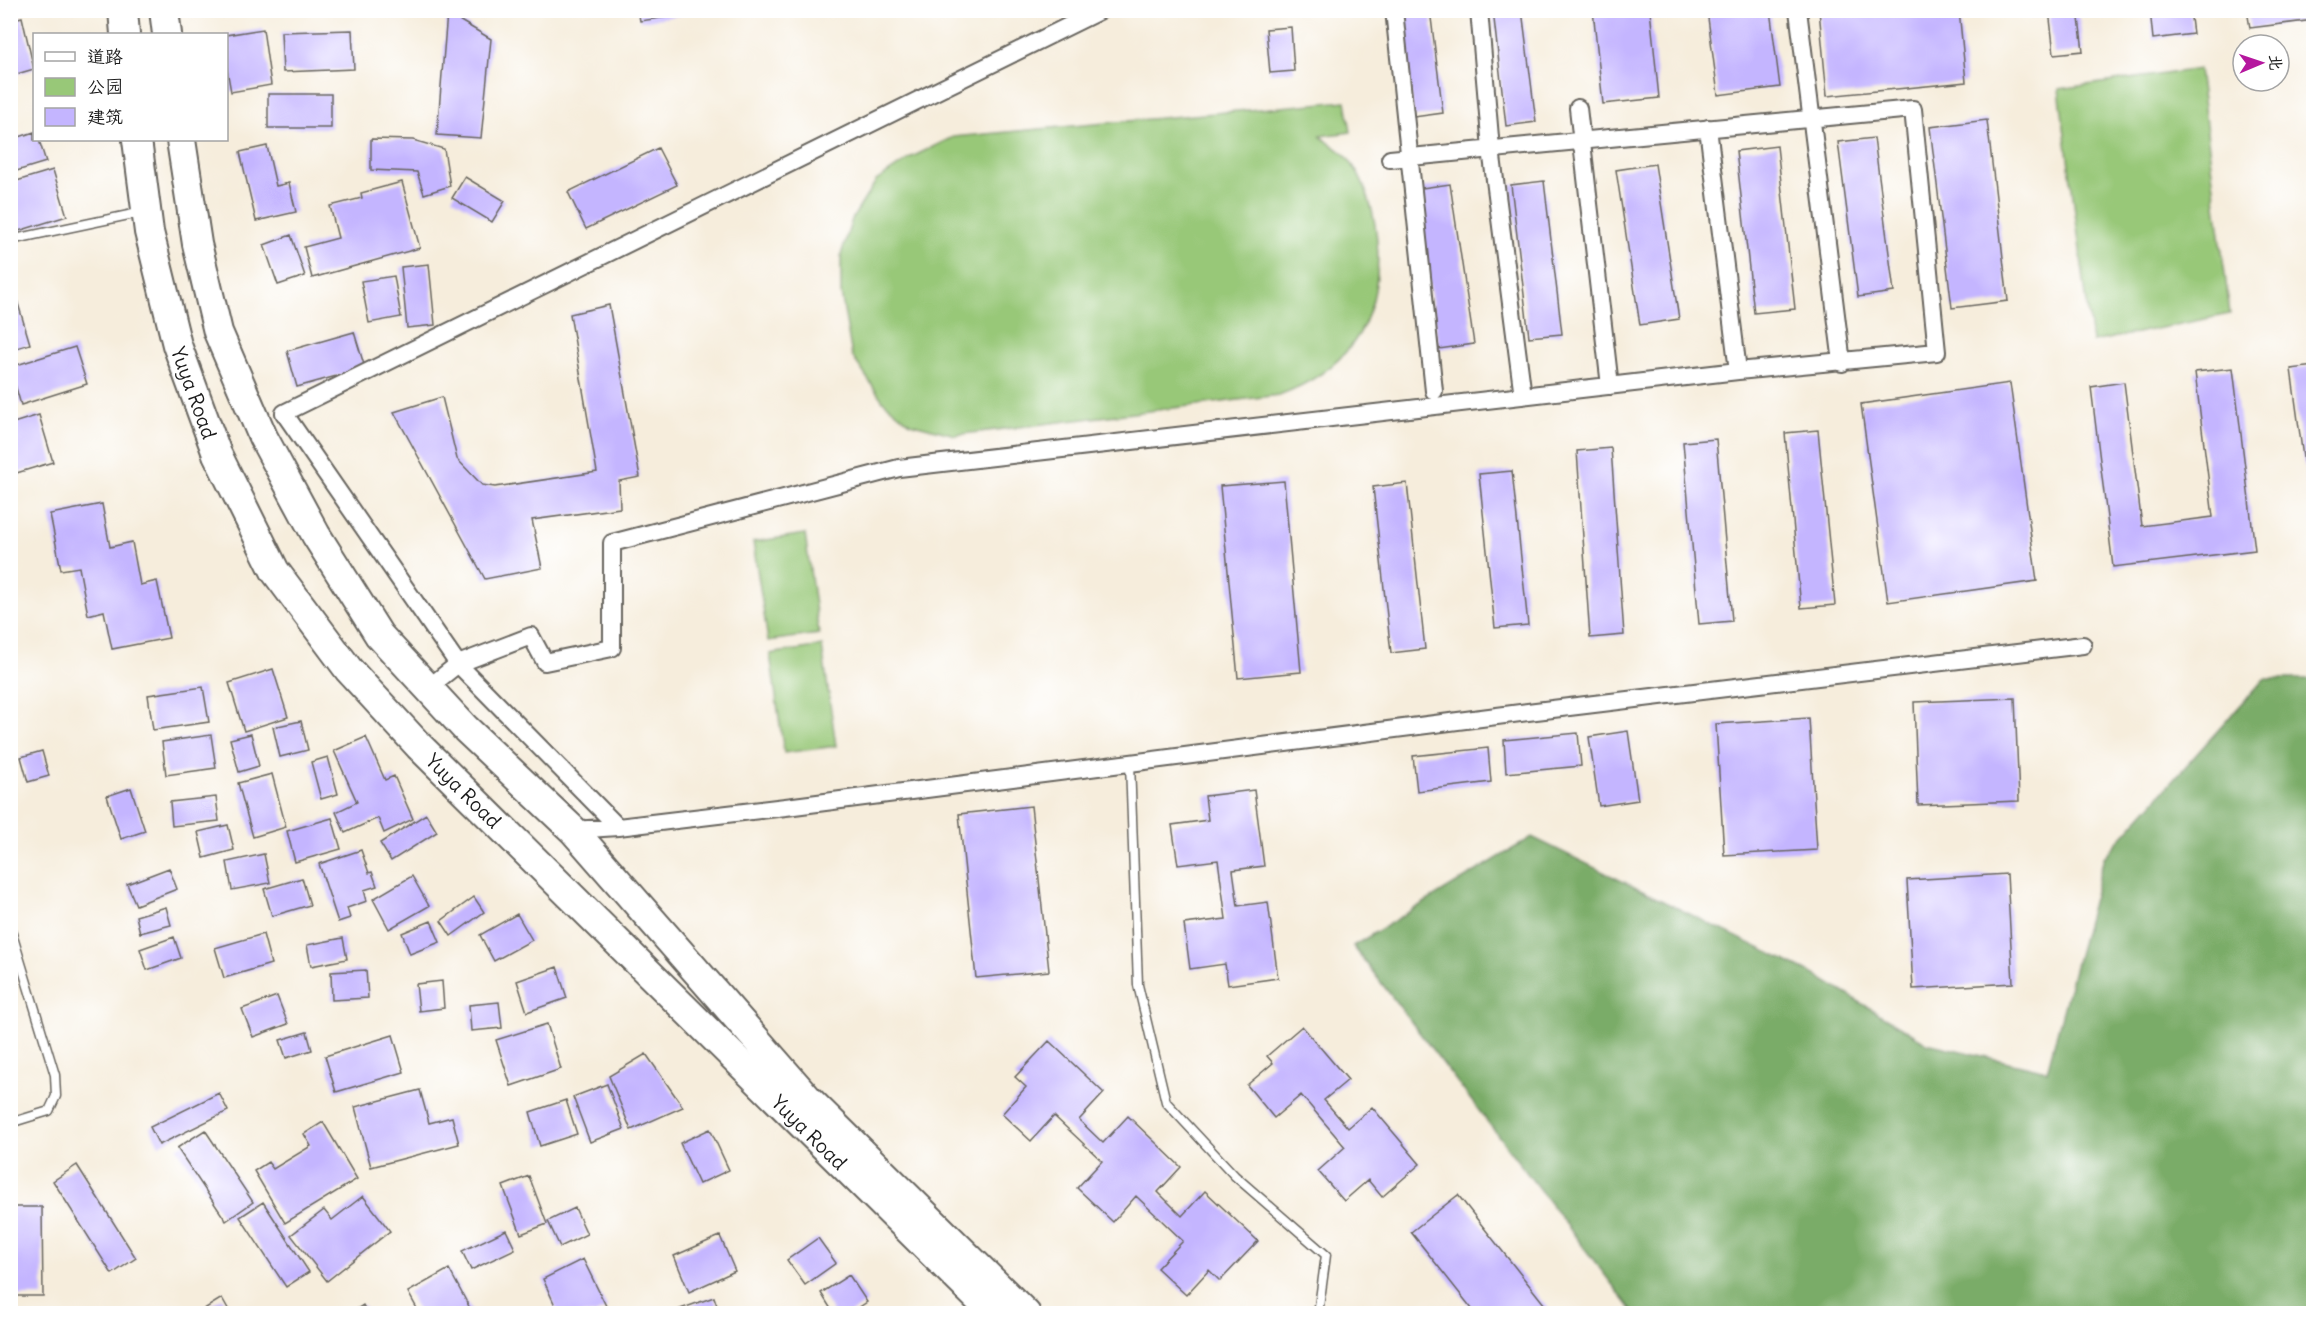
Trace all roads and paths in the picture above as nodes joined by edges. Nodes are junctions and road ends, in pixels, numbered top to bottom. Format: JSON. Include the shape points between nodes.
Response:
{"nodes":[{"id":1,"x":123,"y":10,"type":"edge"},
{"id":2,"x":164,"y":10,"type":"edge"},
{"id":3,"x":1101,"y":10,"type":"edge"},
{"id":4,"x":1394,"y":10,"type":"edge"},
{"id":5,"x":1479,"y":10,"type":"edge"},
{"id":6,"x":1798,"y":10,"type":"edge"},
{"id":7,"x":125,"y":33,"type":"edge"},
{"id":8,"x":167,"y":33,"type":"edge"},
{"id":9,"x":1578,"y":108,"type":"dead end"},
{"id":10,"x":1811,"y":118,"type":"junction"},
{"id":11,"x":1708,"y":128,"type":"junction"},
{"id":12,"x":1582,"y":140,"type":"junction"},
{"id":13,"x":137,"y":141,"type":"edge"},
{"id":14,"x":181,"y":141,"type":"edge"},
{"id":15,"x":1491,"y":149,"type":"junction"},
{"id":16,"x":1409,"y":157,"type":"junction"},
{"id":17,"x":1390,"y":159,"type":"dead end"},
{"id":18,"x":146,"y":212,"type":"junction"},
{"id":19,"x":10,"y":240,"type":"edge"},
{"id":20,"x":1842,"y":363,"type":"junction"},
{"id":21,"x":1738,"y":371,"type":"junction"},
{"id":22,"x":1610,"y":386,"type":"junction"},
{"id":23,"x":1434,"y":391,"type":"dead end"},
{"id":24,"x":1523,"y":396,"type":"junction"},
{"id":25,"x":2083,"y":645,"type":"dead end"},
{"id":26,"x":458,"y":664,"type":"junction"},
{"id":27,"x":428,"y":687,"type":"junction"},
{"id":28,"x":1130,"y":763,"type":"junction"},
{"id":29,"x":618,"y":827,"type":"junction"},
{"id":30,"x":573,"y":830,"type":"junction"},
{"id":31,"x":10,"y":927,"type":"edge"},
{"id":32,"x":10,"y":1123,"type":"edge"},
{"id":33,"x":994,"y":1314,"type":"edge"},
{"id":34,"x":1026,"y":1314,"type":"edge"},
{"id":35,"x":1318,"y":1314,"type":"edge"}],
"edges":[{"from":1,"to":7,"type":"highway"},
{"from":2,"to":8,"type":"highway"},
{"from":3,"to":26,"type":"street","via":[[284,413]]},
{"from":4,"to":16,"type":"street"},
{"from":5,"to":15,"type":"street"},
{"from":6,"to":10,"type":"street"},
{"from":9,"to":12,"type":"street"},
{"from":10,"to":11,"type":"street"},
{"from":10,"to":20,"type":"street"},
{"from":10,"to":20,"type":"street","via":[[1913,109],[1937,352]]},
{"from":11,"to":12,"type":"street"},
{"from":11,"to":21,"type":"street"},
{"from":12,"to":15,"type":"street"},
{"from":12,"to":22,"type":"street"},
{"from":13,"to":18,"type":"highway","name":"Yuya Road"},
{"from":14,"to":27,"type":"highway","name":"Yuya Road","via":[[197,244],[218,332],[263,437],[316,535],[379,635]]},
{"from":15,"to":16,"type":"street"},
{"from":15,"to":24,"type":"street"},
{"from":16,"to":17,"type":"street"},
{"from":16,"to":23,"type":"street"},
{"from":18,"to":19,"type":"lane"},
{"from":18,"to":33,"type":"highway","name":"Yuya Road","via":[[177,345],[217,454],[274,571],[349,670],[504,832]]},
{"from":20,"to":21,"type":"street"},
{"from":21,"to":22,"type":"street"},
{"from":22,"to":24,"type":"street"},
{"from":24,"to":26,"type":"street","via":[[899,468],[612,543],[612,648],[545,662],[531,636]]},
{"from":25,"to":28,"type":"street"},
{"from":26,"to":27,"type":"street"},
{"from":26,"to":29,"type":"street"},
{"from":27,"to":30,"type":"highway","name":"Yuya Road","via":[[466,729]]},
{"from":28,"to":29,"type":"street"},
{"from":28,"to":35,"type":"lane","via":[[1138,985],[1166,1102],[1235,1176],[1326,1255]]},
{"from":29,"to":30,"type":"street"},
{"from":30,"to":34,"type":"highway","name":"Yuya Road","via":[[809,1100]]},
{"from":31,"to":32,"type":"lane","via":[[55,1075],[56,1096],[49,1111]]}]}
